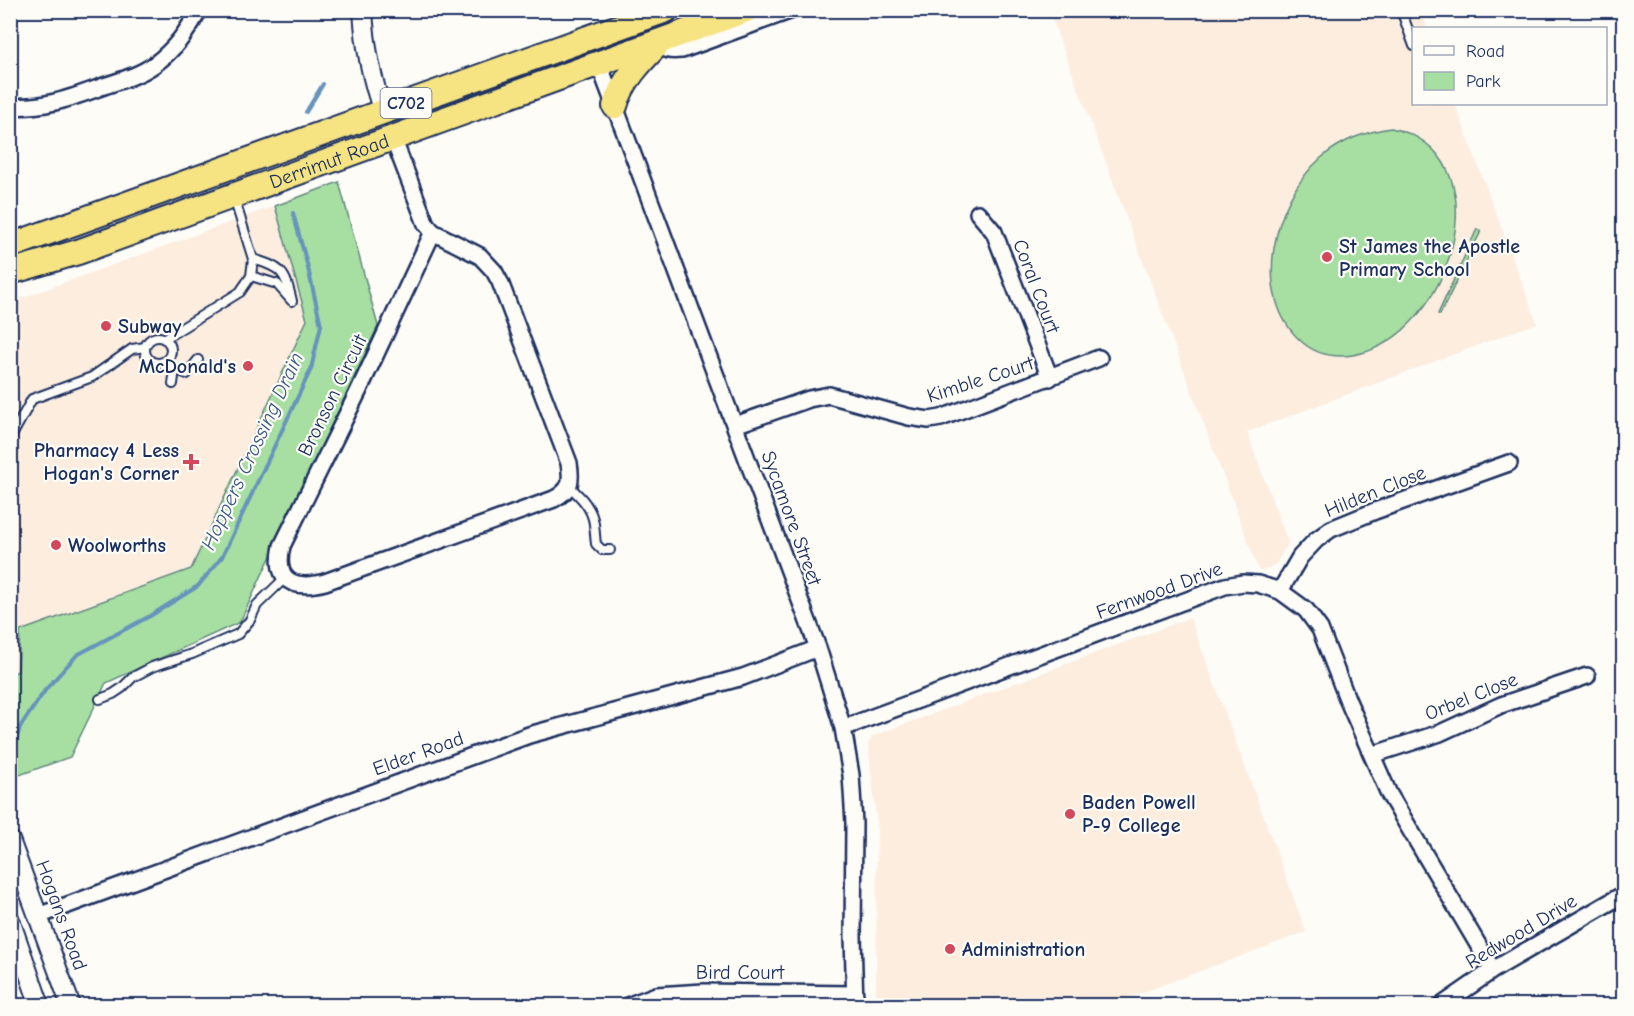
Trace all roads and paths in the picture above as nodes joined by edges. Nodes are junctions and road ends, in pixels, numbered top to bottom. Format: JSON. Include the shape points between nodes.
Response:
{"nodes":[{"id":1,"x":199,"y":10,"type":"edge"},
{"id":2,"x":363,"y":10,"type":"edge"},
{"id":3,"x":666,"y":10,"type":"edge"},
{"id":4,"x":746,"y":10,"type":"edge"},
{"id":5,"x":792,"y":10,"type":"edge"},
{"id":6,"x":1401,"y":10,"type":"edge"},
{"id":7,"x":590,"y":38,"type":"junction"},
{"id":8,"x":660,"y":42,"type":"junction"},
{"id":9,"x":1412,"y":43,"type":"edge"},
{"id":10,"x":599,"y":64,"type":"junction"},
{"id":11,"x":10,"y":106,"type":"edge"},
{"id":12,"x":615,"y":106,"type":"junction"},
{"id":13,"x":383,"y":111,"type":"junction"},
{"id":14,"x":393,"y":138,"type":"junction"},
{"id":15,"x":223,"y":169,"type":"junction"},
{"id":16,"x":233,"y":196,"type":"junction"},
{"id":17,"x":978,"y":213,"type":"dead end"},
{"id":18,"x":433,"y":232,"type":"junction"},
{"id":19,"x":10,"y":246,"type":"edge"},
{"id":20,"x":10,"y":251,"type":"edge"},
{"id":21,"x":253,"y":260,"type":"junction"},
{"id":22,"x":47,"y":261,"type":"junction"},
{"id":23,"x":10,"y":272,"type":"edge"},
{"id":24,"x":251,"y":276,"type":"junction"},
{"id":25,"x":164,"y":339,"type":"junction"},
{"id":26,"x":145,"y":347,"type":"junction"},
{"id":27,"x":1099,"y":358,"type":"dead end"},
{"id":28,"x":198,"y":360,"type":"dead end"},
{"id":29,"x":165,"y":361,"type":"junction"},
{"id":30,"x":175,"y":369,"type":"junction"},
{"id":31,"x":1050,"y":378,"type":"junction"},
{"id":32,"x":173,"y":384,"type":"dead end"},
{"id":33,"x":735,"y":425,"type":"junction"},
{"id":34,"x":10,"y":439,"type":"edge"},
{"id":35,"x":1509,"y":463,"type":"dead end"},
{"id":36,"x":569,"y":486,"type":"junction"},
{"id":37,"x":610,"y":550,"type":"dead end"},
{"id":38,"x":286,"y":578,"type":"junction"},
{"id":39,"x":1280,"y":591,"type":"junction"},
{"id":40,"x":818,"y":648,"type":"junction"},
{"id":41,"x":1587,"y":676,"type":"dead end"},
{"id":42,"x":100,"y":699,"type":"dead end"},
{"id":43,"x":843,"y":728,"type":"junction"},
{"id":44,"x":1372,"y":755,"type":"junction"},
{"id":45,"x":10,"y":840,"type":"edge"},
{"id":46,"x":1623,"y":894,"type":"edge"},
{"id":47,"x":38,"y":916,"type":"junction"},
{"id":48,"x":12,"y":923,"type":"edge"},
{"id":49,"x":1493,"y":970,"type":"junction"},
{"id":50,"x":855,"y":1000,"type":"edge"},
{"id":51,"x":40,"y":1005,"type":"edge"},
{"id":52,"x":71,"y":1005,"type":"edge"},
{"id":53,"x":627,"y":1005,"type":"edge"},
{"id":54,"x":1441,"y":1005,"type":"edge"}],
"edges":[{"from":1,"to":11,"type":"street","via":[[177,45],[136,75],[63,101],[27,108]]},
{"from":2,"to":13,"type":"street","via":[[367,53]]},
{"from":3,"to":7,"type":"highway","name":"Derrimut Road","number":"C702"},
{"from":4,"to":8,"type":"highway","name":"Derrimut Road","number":"C702"},
{"from":5,"to":8,"type":"street","via":[[682,50],[670,52]]},
{"from":6,"to":9,"type":"lane"},
{"from":7,"to":10,"type":"highway"},
{"from":7,"to":13,"type":"highway","name":"Derrimut Road","number":"C702"},
{"from":8,"to":10,"type":"highway","name":"Derrimut Road","number":"C702"},
{"from":8,"to":12,"type":"highway","via":[[619,92]]},
{"from":10,"to":12,"type":"street","name":"Sycamore Street"},
{"from":10,"to":14,"type":"highway","name":"Derrimut Road","number":"C702"},
{"from":12,"to":33,"type":"street","name":"Sycamore Street"},
{"from":13,"to":14,"type":"highway"},
{"from":13,"to":15,"type":"highway","name":"Derrimut Road","number":"C702"},
{"from":14,"to":16,"type":"highway","name":"Derrimut Road","number":"C702"},
{"from":14,"to":18,"type":"street","via":[[423,218]]},
{"from":15,"to":16,"type":"highway"},
{"from":15,"to":19,"type":"highway","name":"Derrimut Road","number":"C702"},
{"from":16,"to":21,"type":"lane"},
{"from":16,"to":22,"type":"highway","name":"Derrimut Road","number":"C702"},
{"from":17,"to":31,"type":"street","name":"Coral Court","via":[[994,232]]},
{"from":18,"to":36,"type":"street","via":[[480,256],[495,271],[569,463]]},
{"from":18,"to":38,"type":"street","name":"Bronson Circuit","via":[[282,546],[279,561]]},
{"from":20,"to":22,"type":"highway","via":[[34,252]]},
{"from":21,"to":24,"type":"lane"},
{"from":21,"to":24,"type":"lane","via":[[274,265],[286,279],[292,302],[277,284]]},
{"from":22,"to":23,"type":"highway","name":"Derrimut Road","number":"C702"},
{"from":24,"to":25,"type":"lane","via":[[240,292]]},
{"from":25,"to":26,"type":"lane","via":[[154,338]]},
{"from":25,"to":29,"type":"lane","via":[[170,347]]},
{"from":26,"to":29,"type":"lane","via":[[146,357],[154,363]]},
{"from":26,"to":34,"type":"lane","via":[[132,349],[92,377],[32,399]]},
{"from":27,"to":31,"type":"street","name":"Kimble Court"},
{"from":28,"to":30,"type":"lane","via":[[187,374]]},
{"from":29,"to":30,"type":"lane"},
{"from":30,"to":32,"type":"lane"},
{"from":31,"to":33,"type":"street","name":"Kimble Court","via":[[929,420],[830,394]]},
{"from":33,"to":40,"type":"street","name":"Sycamore Street"},
{"from":35,"to":39,"type":"street","name":"Hilden Close","via":[[1330,529],[1300,557]]},
{"from":36,"to":37,"type":"lane","via":[[590,510],[596,544],[602,550]]},
{"from":36,"to":38,"type":"street","via":[[554,499],[325,582],[303,586]]},
{"from":38,"to":42,"type":"lane","via":[[257,605],[238,634],[152,667]]},
{"from":39,"to":43,"type":"street","name":"Fernwood Drive","via":[[1258,584],[1225,586]]},
{"from":39,"to":44,"type":"street","name":"Fernwood Drive","via":[[1306,610],[1320,629]]},
{"from":40,"to":43,"type":"street","name":"Sycamore Street"},
{"from":40,"to":47,"type":"street","name":"Elder Road","via":[[743,676],[529,735]]},
{"from":41,"to":44,"type":"street","name":"Orbel Close","via":[[1501,705],[1440,734]]},
{"from":43,"to":50,"type":"street","name":"Sycamore Street","via":[[854,822]]},
{"from":44,"to":49,"type":"street","name":"Fernwood Drive","via":[[1389,794]]},
{"from":45,"to":47,"type":"street","name":"Hogans Road"},
{"from":46,"to":49,"type":"street","name":"Redwood Drive"},
{"from":47,"to":48,"type":"street"},
{"from":47,"to":52,"type":"street","name":"Hogans Road"},
{"from":48,"to":51,"type":"street"},
{"from":49,"to":54,"type":"street","name":"Redwood Drive"},
{"from":50,"to":53,"type":"street","name":"Bird Court","via":[[704,992],[656,995]]}]}
